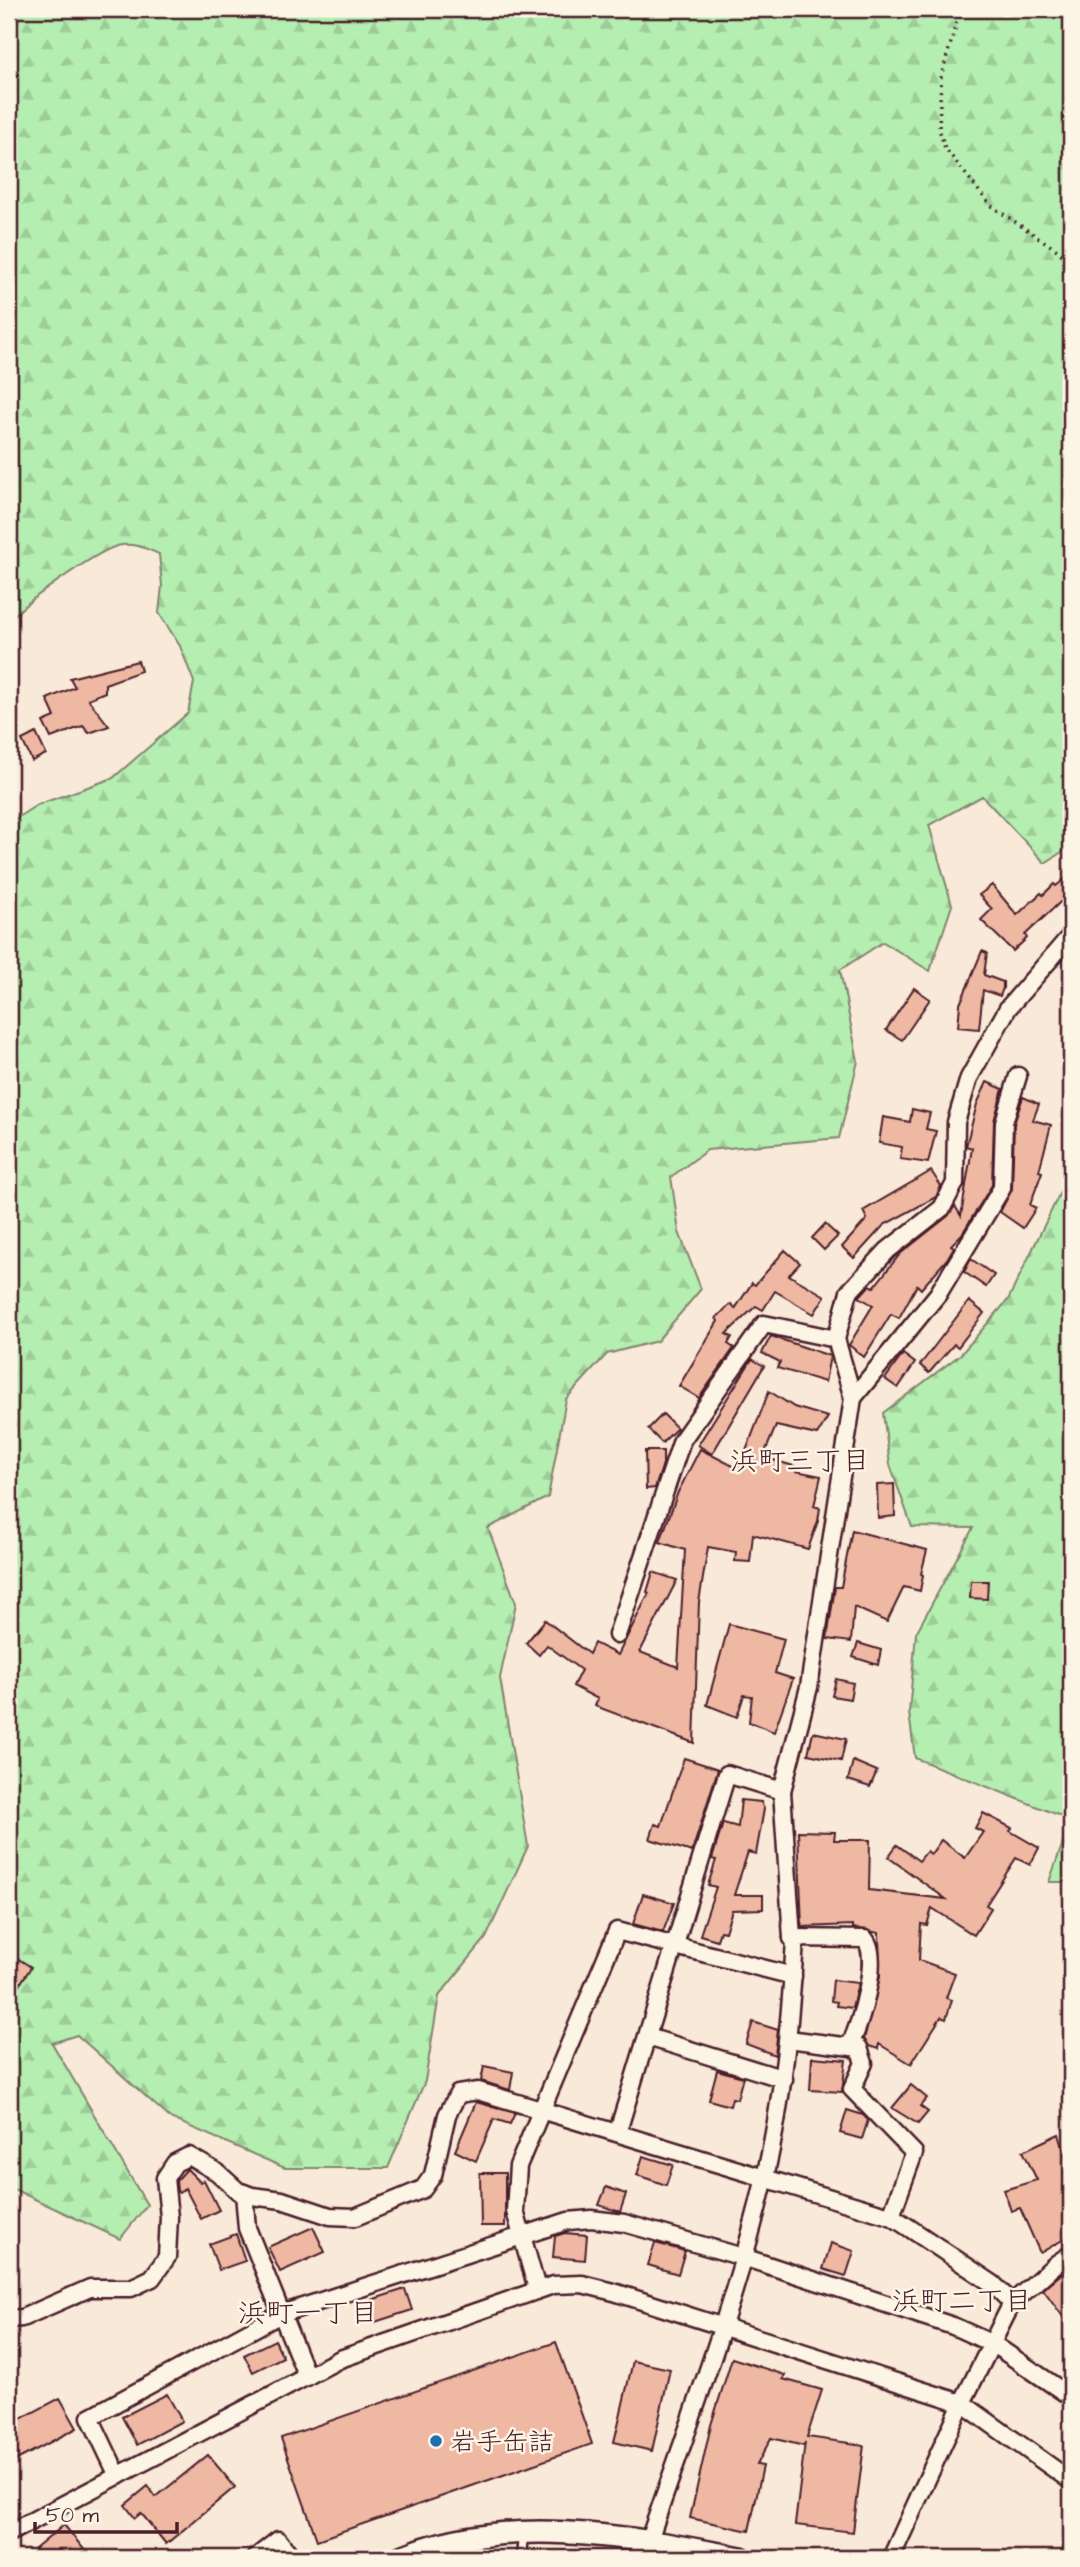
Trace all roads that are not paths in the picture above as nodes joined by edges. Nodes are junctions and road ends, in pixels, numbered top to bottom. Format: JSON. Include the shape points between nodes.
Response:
{"nodes":[{"id":1,"x":1071,"y":935,"type":"edge"},
{"id":2,"x":1018,"y":1076,"type":"dead end"},
{"id":3,"x":836,"y":1339,"type":"junction"},
{"id":4,"x":853,"y":1398,"type":"junction"},
{"id":5,"x":617,"y":1635,"type":"dead end"},
{"id":6,"x":782,"y":1791,"type":"junction"},
{"id":7,"x":792,"y":1938,"type":"junction"},
{"id":8,"x":676,"y":1945,"type":"junction"},
{"id":9,"x":793,"y":1976,"type":"junction"},
{"id":10,"x":648,"y":2037,"type":"junction"},
{"id":11,"x":788,"y":2039,"type":"junction"},
{"id":12,"x":850,"y":2045,"type":"junction"},
{"id":13,"x":784,"y":2079,"type":"junction"},
{"id":14,"x":542,"y":2109,"type":"junction"},
{"id":15,"x":618,"y":2131,"type":"junction"},
{"id":16,"x":765,"y":2177,"type":"junction"},
{"id":17,"x":244,"y":2193,"type":"junction"},
{"id":18,"x":891,"y":2216,"type":"junction"},
{"id":19,"x":521,"y":2234,"type":"junction"},
{"id":20,"x":1071,"y":2254,"type":"edge"},
{"id":21,"x":743,"y":2257,"type":"junction"},
{"id":22,"x":537,"y":2289,"type":"junction"},
{"id":23,"x":1012,"y":2303,"type":"junction"},
{"id":24,"x":281,"y":2314,"type":"junction"},
{"id":25,"x":9,"y":2319,"type":"edge"},
{"id":26,"x":723,"y":2326,"type":"junction"},
{"id":27,"x":993,"y":2344,"type":"junction"},
{"id":28,"x":307,"y":2377,"type":"junction"},
{"id":29,"x":1071,"y":2397,"type":"edge"},
{"id":30,"x":962,"y":2403,"type":"junction"},
{"id":31,"x":118,"y":2476,"type":"junction"},
{"id":32,"x":1071,"y":2481,"type":"edge"},
{"id":33,"x":523,"y":2532,"type":"junction"},
{"id":34,"x":9,"y":2533,"type":"edge"},
{"id":35,"x":649,"y":2540,"type":"junction"},
{"id":36,"x":255,"y":2558,"type":"edge"},
{"id":37,"x":293,"y":2558,"type":"edge"},
{"id":38,"x":399,"y":2558,"type":"edge"},
{"id":39,"x":521,"y":2558,"type":"edge"},
{"id":40,"x":741,"y":2558,"type":"edge"},
{"id":41,"x":891,"y":2558,"type":"edge"}],
"edges":[{"from":1,"to":3,"type":"street","via":[[1008,1008],[969,1079],[956,1122],[955,1183],[942,1208],[888,1250],[849,1292]]},
{"from":2,"to":4,"type":"street","via":[[1004,1122],[1002,1188],[938,1294]]},
{"from":3,"to":4,"type":"street"},
{"from":3,"to":5,"type":"street","via":[[764,1324],[682,1440]]},
{"from":4,"to":6,"type":"street","via":[[809,1687]]},
{"from":6,"to":7,"type":"street"},
{"from":6,"to":8,"type":"street","via":[[727,1774]]},
{"from":7,"to":9,"type":"street"},
{"from":7,"to":12,"type":"street","via":[[854,1937],[865,1938],[869,1944],[870,1976]]},
{"from":8,"to":9,"type":"street"},
{"from":8,"to":10,"type":"street"},
{"from":8,"to":14,"type":"street","via":[[617,1931]]},
{"from":9,"to":11,"type":"street"},
{"from":10,"to":13,"type":"street"},
{"from":10,"to":15,"type":"street"},
{"from":11,"to":12,"type":"street"},
{"from":11,"to":13,"type":"street"},
{"from":12,"to":18,"type":"street","via":[[859,2048],[864,2063],[852,2089],[914,2153]]},
{"from":13,"to":16,"type":"street"},
{"from":14,"to":15,"type":"street"},
{"from":14,"to":17,"type":"street","via":[[478,2091],[458,2094],[447,2115],[433,2175],[423,2189],[355,2217],[330,2216]]},
{"from":14,"to":19,"type":"street","via":[[517,2173],[515,2211]]},
{"from":15,"to":16,"type":"street"},
{"from":16,"to":18,"type":"street"},
{"from":16,"to":21,"type":"street"},
{"from":17,"to":24,"type":"street","via":[[247,2228]]},
{"from":17,"to":25,"type":"street","via":[[189,2156],[175,2162],[165,2178],[167,2257],[152,2278],[131,2288],[90,2288],[22,2318]]},
{"from":18,"to":23,"type":"street","via":[[993,2284]]},
{"from":19,"to":21,"type":"street","via":[[591,2219],[624,2223]]},
{"from":19,"to":22,"type":"street"},
{"from":19,"to":24,"type":"street"},
{"from":20,"to":23,"type":"street"},
{"from":21,"to":26,"type":"street"},
{"from":21,"to":27,"type":"street","via":[[953,2326]]},
{"from":22,"to":26,"type":"street","via":[[582,2284]]},
{"from":22,"to":28,"type":"street","via":[[340,2359]]},
{"from":23,"to":27,"type":"street"},
{"from":24,"to":28,"type":"street"},
{"from":24,"to":31,"type":"street","via":[[89,2417]]},
{"from":26,"to":30,"type":"street"},
{"from":26,"to":35,"type":"street"},
{"from":27,"to":29,"type":"street"},
{"from":27,"to":30,"type":"street"},
{"from":28,"to":31,"type":"street"},
{"from":30,"to":32,"type":"street"},
{"from":30,"to":41,"type":"street"},
{"from":31,"to":34,"type":"street"},
{"from":33,"to":35,"type":"street"},
{"from":33,"to":38,"type":"street","via":[[462,2540]]},
{"from":33,"to":39,"type":"lane"},
{"from":35,"to":40,"type":"street"},
{"from":36,"to":37,"type":"street","via":[[278,2540]]}]}
